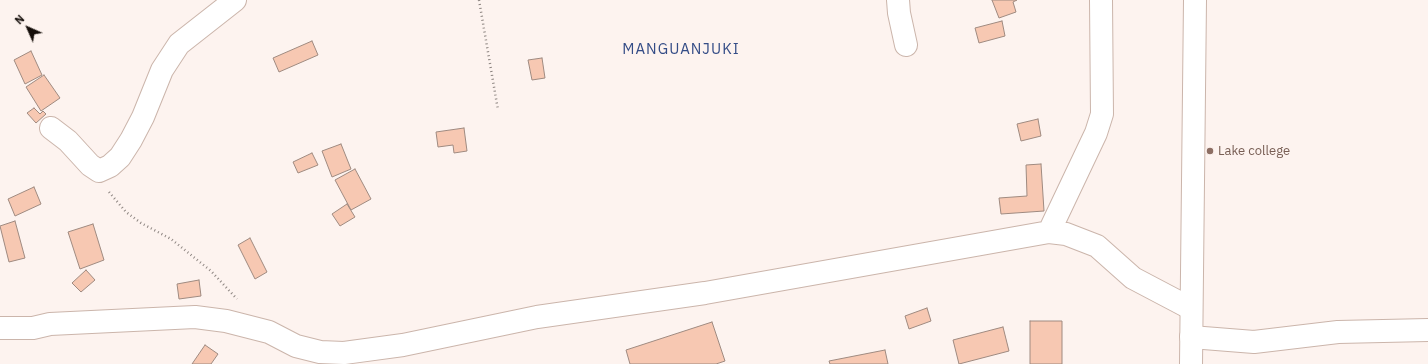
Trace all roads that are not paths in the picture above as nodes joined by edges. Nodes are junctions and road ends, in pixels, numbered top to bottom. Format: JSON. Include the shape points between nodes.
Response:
{"nodes":[{"id":1,"x":235,"y":0,"type":"edge"},
{"id":2,"x":898,"y":0,"type":"edge"},
{"id":3,"x":1101,"y":0,"type":"edge"},
{"id":4,"x":1195,"y":0,"type":"edge"},
{"id":5,"x":906,"y":45,"type":"dead end"},
{"id":6,"x":52,"y":128,"type":"dead end"},
{"id":7,"x":1049,"y":232,"type":"junction"},
{"id":8,"x":1190,"y":308,"type":"junction"},
{"id":9,"x":0,"y":328,"type":"edge"},
{"id":10,"x":1428,"y":330,"type":"edge"},
{"id":11,"x":1192,"y":337,"type":"junction"},
{"id":12,"x":1191,"y":364,"type":"edge"}],
"edges":[{"from":1,"to":6,"type":"street","via":[[179,44],[162,70],[131,140],[110,166],[99,171]]},
{"from":2,"to":5,"type":"street"},
{"from":3,"to":7,"type":"street","via":[[1102,114],[1096,133]]},
{"from":4,"to":8,"type":"street"},
{"from":7,"to":8,"type":"street","via":[[1066,234],[1097,246],[1134,278]]},
{"from":7,"to":9,"type":"street","via":[[705,293],[537,317],[403,345],[344,353],[320,352],[296,346],[269,332],[226,321],[195,317]]},
{"from":8,"to":11,"type":"street"},
{"from":10,"to":11,"type":"street","via":[[1338,332],[1254,342]]},
{"from":11,"to":12,"type":"street"}]}
